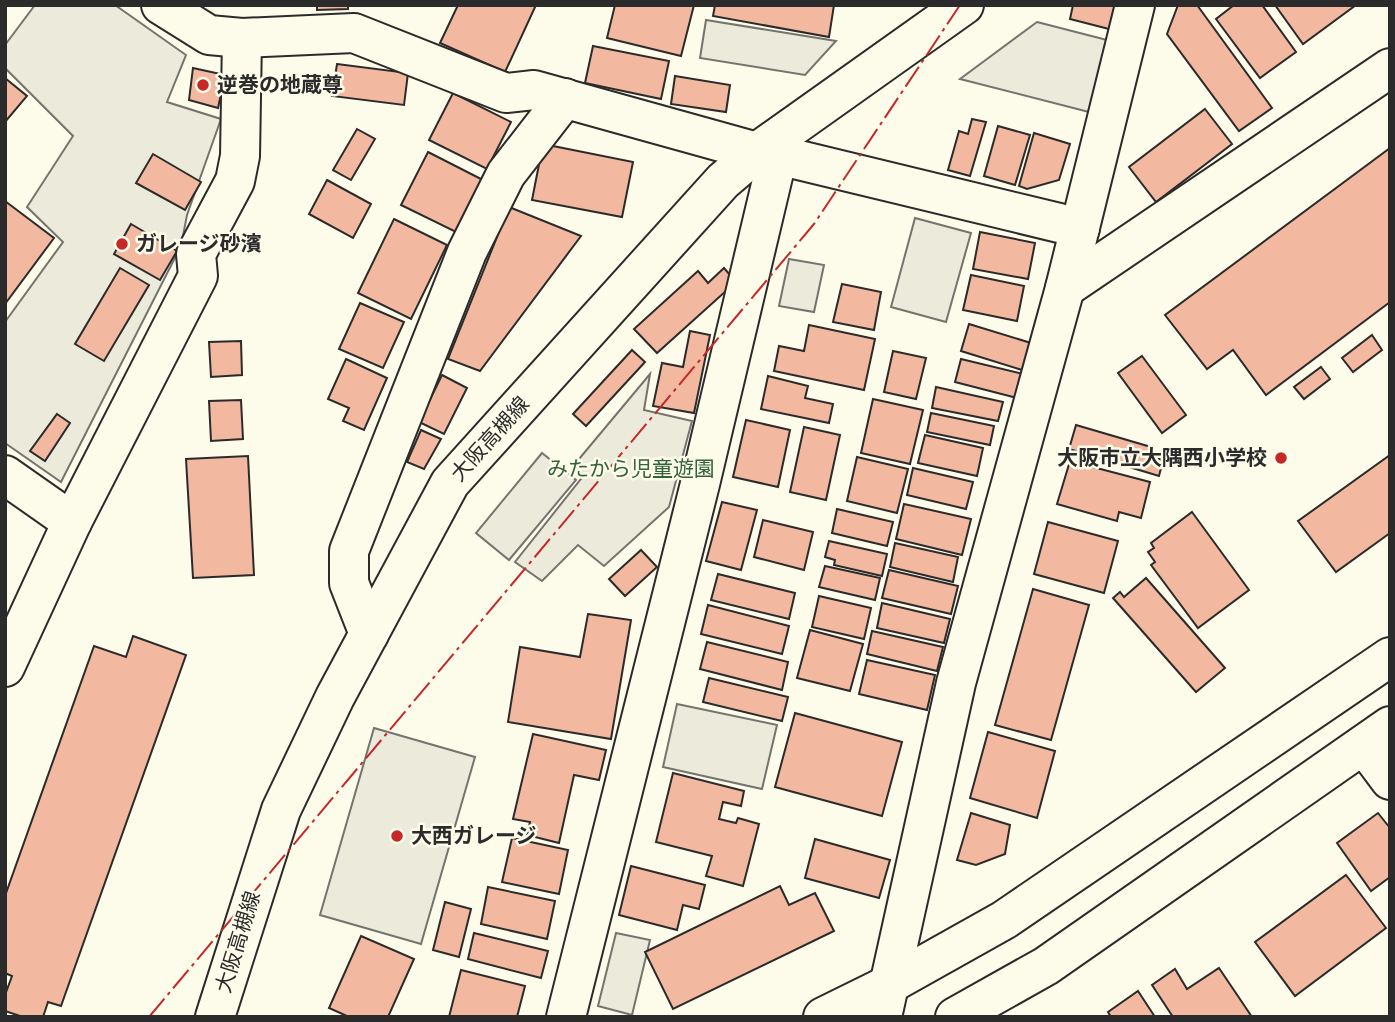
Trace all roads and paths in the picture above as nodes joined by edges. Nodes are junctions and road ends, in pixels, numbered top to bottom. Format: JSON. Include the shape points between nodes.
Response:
{"nodes":[{"id":1,"x":161,"y":5,"type":"edge"},
{"id":2,"x":964,"y":5,"type":"edge"},
{"id":3,"x":1135,"y":5,"type":"edge"},
{"id":4,"x":242,"y":38,"type":"junction"},
{"id":5,"x":1390,"y":68,"type":"edge"},
{"id":6,"x":565,"y":98,"type":"junction"},
{"id":7,"x":773,"y":147,"type":"junction"},
{"id":8,"x":1080,"y":228,"type":"junction"},
{"id":9,"x":1065,"y":288,"type":"junction"},
{"id":10,"x":5,"y":475,"type":"edge"},
{"id":11,"x":72,"y":522,"type":"junction"},
{"id":12,"x":369,"y":634,"type":"junction"},
{"id":13,"x":1390,"y":657,"type":"edge"},
{"id":14,"x":5,"y":667,"type":"edge"},
{"id":15,"x":1377,"y":736,"type":"edge"},
{"id":16,"x":1390,"y":780,"type":"edge"},
{"id":17,"x":885,"y":1001,"type":"edge"},
{"id":18,"x":215,"y":1017,"type":"edge"},
{"id":19,"x":566,"y":1017,"type":"edge"},
{"id":20,"x":823,"y":1017,"type":"edge"},
{"id":21,"x":955,"y":1017,"type":"edge"}],
"edges":[{"from":1,"to":4,"type":"street","via":[[209,35]]},
{"from":2,"to":7,"type":"street","name":"大阪高槻線"},
{"from":3,"to":8,"type":"street"},
{"from":4,"to":6,"type":"street","via":[[354,33],[506,93],[534,90]]},
{"from":4,"to":11,"type":"street","via":[[242,130],[235,181],[196,254],[198,276]]},
{"from":5,"to":9,"type":"street"},
{"from":6,"to":7,"type":"street"},
{"from":6,"to":12,"type":"street","via":[[506,174],[467,252],[349,551],[349,583]]},
{"from":7,"to":8,"type":"street"},
{"from":7,"to":12,"type":"street","name":"大阪高槻線","via":[[698,208],[450,483]]},
{"from":7,"to":19,"type":"street","via":[[701,484]]},
{"from":8,"to":9,"type":"street"},
{"from":9,"to":17,"type":"street","via":[[956,683]]},
{"from":10,"to":11,"type":"street"},
{"from":11,"to":14,"type":"street"},
{"from":12,"to":18,"type":"street","name":"大阪高槻線","via":[[281,810]]},
{"from":13,"to":17,"type":"street"},
{"from":15,"to":16,"type":"street"},
{"from":15,"to":21,"type":"street","via":[[1046,966]]},
{"from":17,"to":20,"type":"street"}]}
